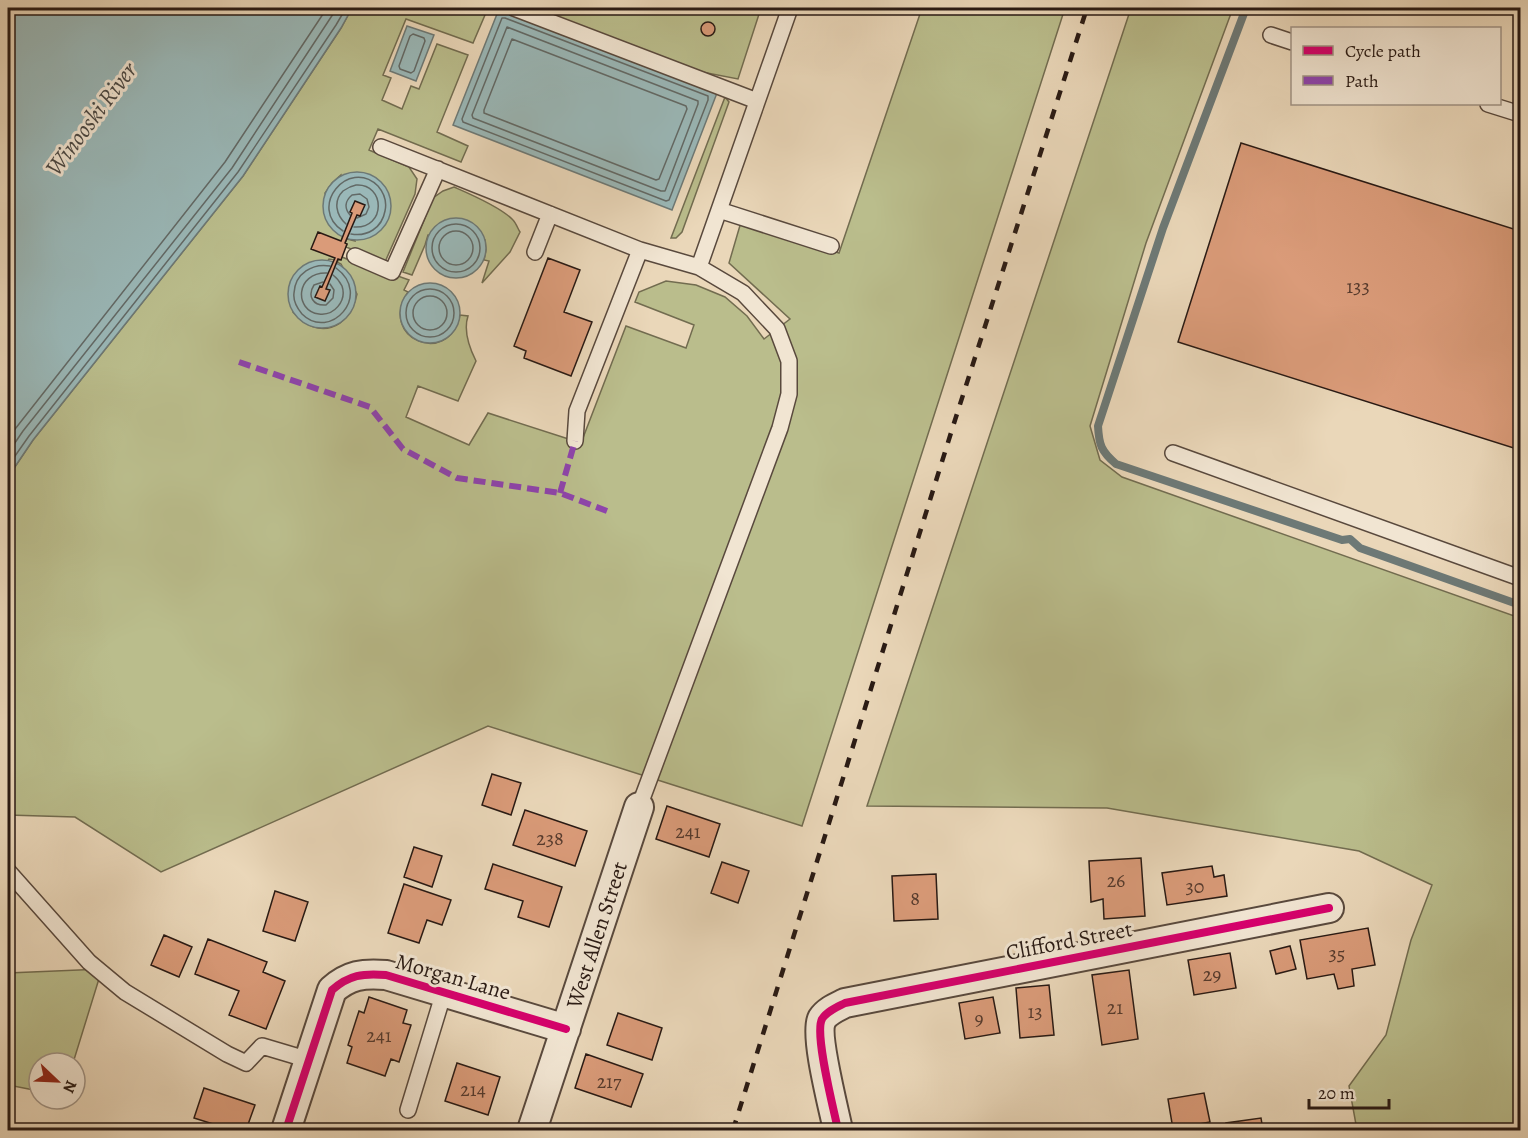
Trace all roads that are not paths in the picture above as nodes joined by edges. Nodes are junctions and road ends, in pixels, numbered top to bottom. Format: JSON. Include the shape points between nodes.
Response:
{"nodes":[{"id":1,"x":514,"y":8,"type":"edge"},
{"id":2,"x":790,"y":8,"type":"edge"},
{"id":3,"x":1271,"y":35,"type":"dead end"},
{"id":4,"x":1291,"y":41,"type":"edge"},
{"id":5,"x":757,"y":101,"type":"junction"},
{"id":6,"x":1491,"y":105,"type":"edge"},
{"id":7,"x":1521,"y":114,"type":"edge"},
{"id":8,"x":381,"y":147,"type":"dead end"},
{"id":9,"x":438,"y":169,"type":"junction"},
{"id":10,"x":719,"y":210,"type":"junction"},
{"id":11,"x":550,"y":214,"type":"junction"},
{"id":12,"x":831,"y":246,"type":"dead end"},
{"id":13,"x":640,"y":250,"type":"junction"},
{"id":14,"x":535,"y":252,"type":"dead end"},
{"id":15,"x":355,"y":256,"type":"dead end"},
{"id":16,"x":699,"y":267,"type":"junction"},
{"id":17,"x":575,"y":441,"type":"dead end"},
{"id":18,"x":1173,"y":453,"type":"dead end"},
{"id":19,"x":1521,"y":578,"type":"edge"},
{"id":20,"x":639,"y":807,"type":"joint"},
{"id":21,"x":8,"y":871,"type":"edge"},
{"id":22,"x":1329,"y":908,"type":"dead end"},
{"id":23,"x":444,"y":992,"type":"junction"},
{"id":24,"x":566,"y":1029,"type":"junction"},
{"id":25,"x":309,"y":1059,"type":"junction"},
{"id":26,"x":408,"y":1110,"type":"dead end"},
{"id":27,"x":286,"y":1131,"type":"edge"},
{"id":28,"x":532,"y":1131,"type":"edge"},
{"id":29,"x":838,"y":1131,"type":"edge"}],
"edges":[{"from":1,"to":5,"type":"lane"},
{"from":2,"to":5,"type":"lane"},
{"from":3,"to":4,"type":"lane"},
{"from":5,"to":10,"type":"lane"},
{"from":6,"to":7,"type":"lane"},
{"from":8,"to":9,"type":"lane"},
{"from":9,"to":11,"type":"lane"},
{"from":9,"to":15,"type":"lane","via":[[392,272]]},
{"from":10,"to":12,"type":"lane"},
{"from":10,"to":16,"type":"lane"},
{"from":11,"to":13,"type":"lane"},
{"from":11,"to":14,"type":"lane"},
{"from":13,"to":16,"type":"lane"},
{"from":13,"to":17,"type":"lane","via":[[577,411]]},
{"from":16,"to":20,"type":"lane","via":[[743,293],[777,329],[789,361],[789,394],[780,428]]},
{"from":18,"to":19,"type":"lane"},
{"from":20,"to":24,"type":"street","name":"West Allen Street"},
{"from":21,"to":25,"type":"lane","via":[[89,962],[125,992],[246,1064],[262,1046]]},
{"from":22,"to":29,"type":"street","name":"Clifford Street","via":[[845,1003],[822,1019],[819,1032]]},
{"from":23,"to":24,"type":"street","name":"Morgan Lane"},
{"from":23,"to":25,"type":"street","name":"Morgan Lane","via":[[386,975],[368,974],[342,981],[332,990]]},
{"from":23,"to":26,"type":"lane"},
{"from":24,"to":28,"type":"street","name":"West Allen Street"},
{"from":25,"to":27,"type":"street"}]}
